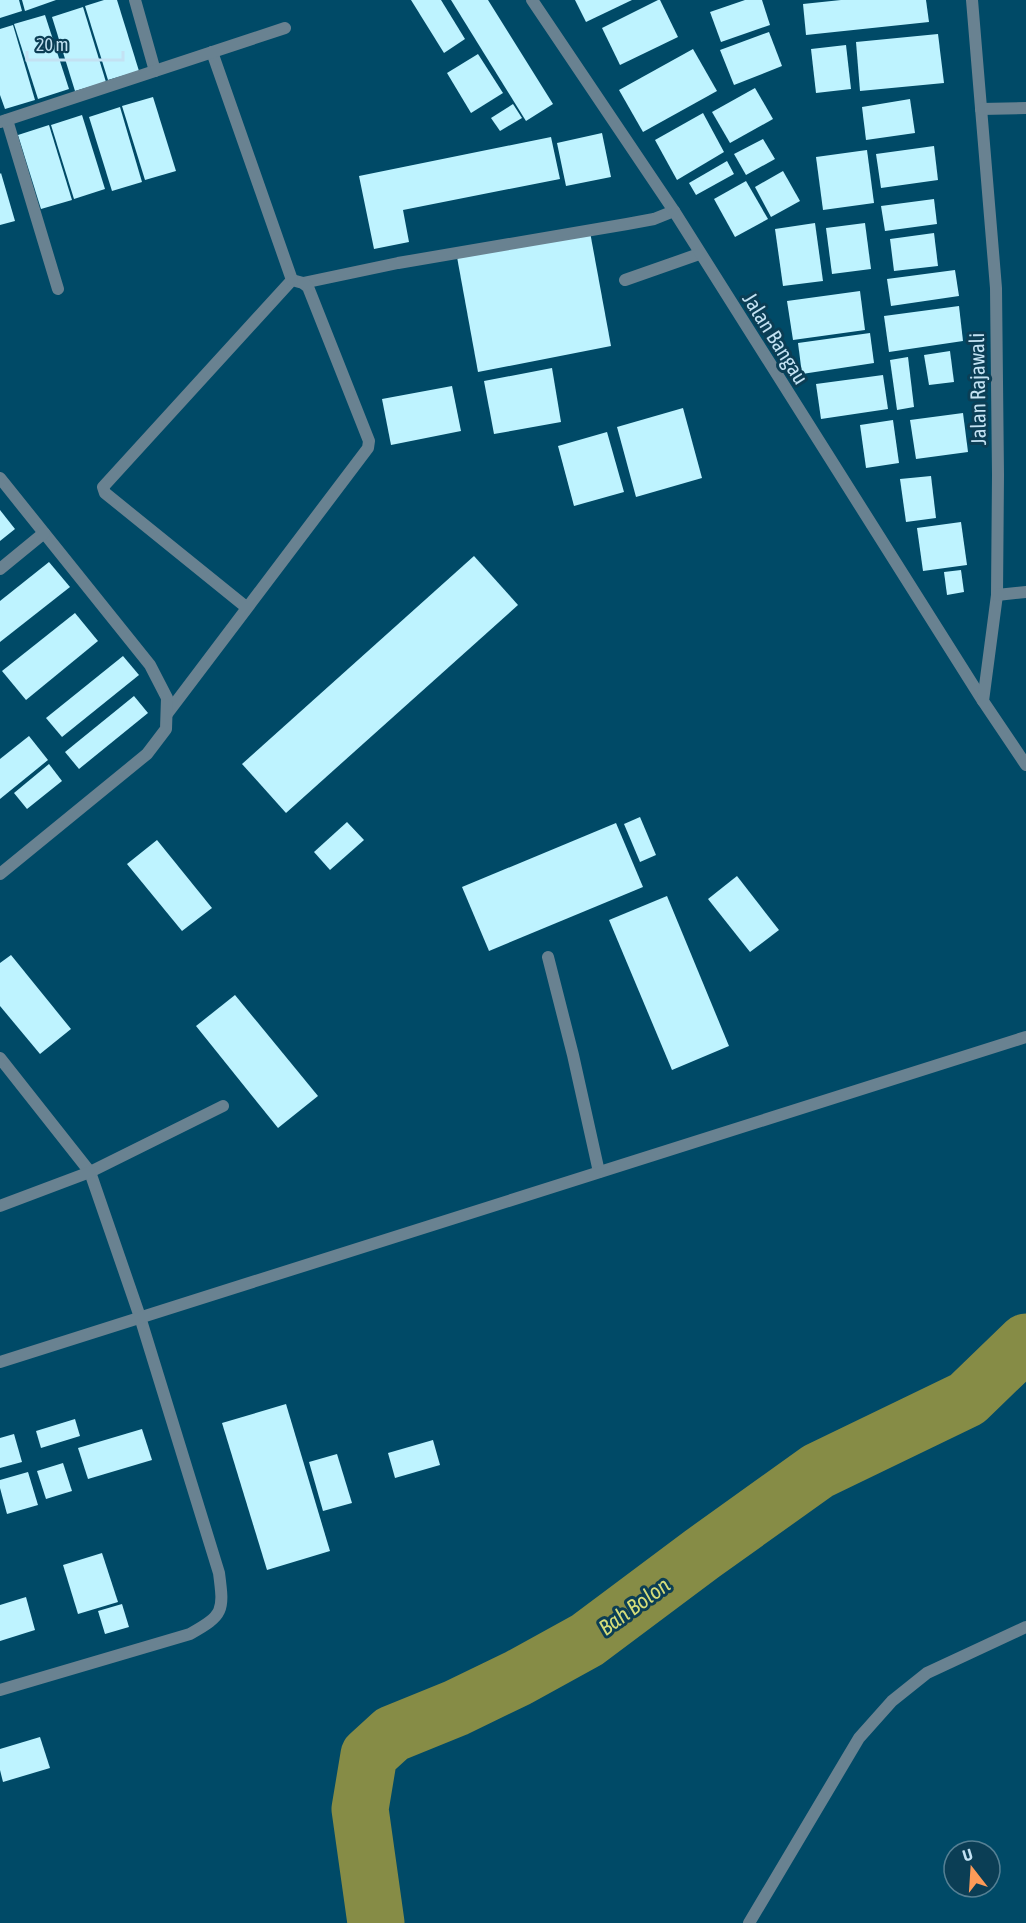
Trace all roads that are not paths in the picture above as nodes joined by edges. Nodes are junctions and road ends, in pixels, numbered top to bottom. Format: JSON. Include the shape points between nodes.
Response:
{"nodes":[{"id":1,"x":135,"y":0,"type":"edge"},
{"id":2,"x":532,"y":0,"type":"edge"},
{"id":3,"x":972,"y":0,"type":"edge"},
{"id":4,"x":285,"y":28,"type":"dead end"},
{"id":5,"x":212,"y":52,"type":"junction"},
{"id":6,"x":155,"y":71,"type":"junction"},
{"id":7,"x":1026,"y":108,"type":"edge"},
{"id":8,"x":981,"y":109,"type":"junction"},
{"id":9,"x":3,"y":121,"type":"edge"},
{"id":10,"x":674,"y":211,"type":"junction"},
{"id":11,"x":699,"y":254,"type":"junction"},
{"id":12,"x":626,"y":280,"type":"dead end"},
{"id":13,"x":297,"y":282,"type":"junction"},
{"id":14,"x":58,"y":289,"type":"dead end"},
{"id":15,"x":0,"y":478,"type":"edge"},
{"id":16,"x":44,"y":533,"type":"junction"},
{"id":17,"x":0,"y":569,"type":"edge"},
{"id":18,"x":1026,"y":592,"type":"edge"},
{"id":19,"x":997,"y":595,"type":"junction"},
{"id":20,"x":246,"y":607,"type":"junction"},
{"id":21,"x":983,"y":701,"type":"junction"},
{"id":22,"x":166,"y":714,"type":"junction"},
{"id":23,"x":1026,"y":765,"type":"edge"},
{"id":24,"x":0,"y":874,"type":"edge"},
{"id":25,"x":548,"y":957,"type":"dead end"},
{"id":26,"x":1026,"y":1037,"type":"edge"},
{"id":27,"x":0,"y":1058,"type":"edge"},
{"id":28,"x":224,"y":1106,"type":"dead end"},
{"id":29,"x":90,"y":1172,"type":"junction"},
{"id":30,"x":599,"y":1173,"type":"junction"},
{"id":31,"x":0,"y":1206,"type":"edge"},
{"id":32,"x":140,"y":1317,"type":"junction"},
{"id":33,"x":0,"y":1362,"type":"edge"},
{"id":34,"x":1026,"y":1627,"type":"edge"},
{"id":35,"x":0,"y":1690,"type":"edge"},
{"id":36,"x":749,"y":1923,"type":"edge"}],
"edges":[{"from":1,"to":6,"type":"street"},
{"from":2,"to":10,"type":"street","name":"Jalan Bangau"},
{"from":3,"to":8,"type":"street","name":"Jalan Rajawali"},
{"from":4,"to":5,"type":"street"},
{"from":5,"to":6,"type":"street"},
{"from":5,"to":13,"type":"street"},
{"from":6,"to":9,"type":"street"},
{"from":7,"to":8,"type":"street"},
{"from":8,"to":19,"type":"street","name":"Jalan Rajawali","via":[[996,288]]},
{"from":9,"to":14,"type":"street"},
{"from":10,"to":11,"type":"street","name":"Jalan Bangau"},
{"from":10,"to":13,"type":"street","via":[[654,219]]},
{"from":11,"to":12,"type":"street"},
{"from":11,"to":21,"type":"street","name":"Jalan Bangau"},
{"from":13,"to":20,"type":"street","via":[[308,287],[369,441],[368,448]]},
{"from":13,"to":20,"type":"street","via":[[104,487],[105,493]]},
{"from":15,"to":16,"type":"street"},
{"from":16,"to":17,"type":"street"},
{"from":16,"to":22,"type":"street","via":[[150,665],[168,699]]},
{"from":18,"to":19,"type":"street"},
{"from":19,"to":21,"type":"street","name":"Jalan Rajawali"},
{"from":20,"to":22,"type":"street"},
{"from":21,"to":23,"type":"street"},
{"from":22,"to":24,"type":"street","via":[[166,729],[147,754]]},
{"from":25,"to":30,"type":"street"},
{"from":26,"to":30,"type":"street"},
{"from":27,"to":29,"type":"street"},
{"from":28,"to":29,"type":"street"},
{"from":29,"to":31,"type":"street"},
{"from":29,"to":32,"type":"street"},
{"from":30,"to":32,"type":"street"},
{"from":32,"to":33,"type":"street"},
{"from":32,"to":35,"type":"street","via":[[219,1573],[223,1603],[214,1620],[190,1634]]},
{"from":34,"to":36,"type":"street","via":[[927,1673],[892,1701],[859,1738]]}]}
